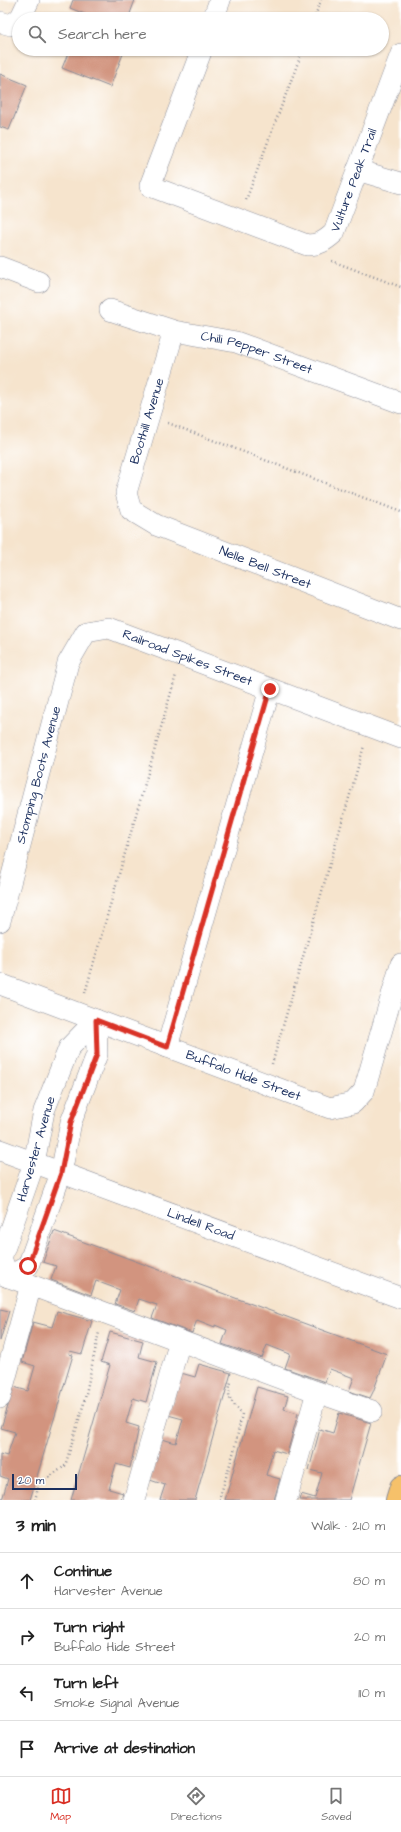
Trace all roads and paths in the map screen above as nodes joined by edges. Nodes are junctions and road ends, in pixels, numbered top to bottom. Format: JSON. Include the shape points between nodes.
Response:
{"nodes":[{"id":1,"x":29,"y":0,"type":"edge"},
{"id":2,"x":220,"y":0,"type":"edge"},
{"id":3,"x":321,"y":0,"type":"edge"},
{"id":4,"x":24,"y":12,"type":"edge"},
{"id":5,"x":216,"y":12,"type":"edge"},
{"id":6,"x":317,"y":12,"type":"edge"},
{"id":7,"x":0,"y":22,"type":"edge"},
{"id":8,"x":12,"y":24,"type":"edge"},
{"id":9,"x":401,"y":54,"type":"edge"},
{"id":10,"x":199,"y":56,"type":"edge"},
{"id":11,"x":300,"y":56,"type":"edge"},
{"id":12,"x":357,"y":170,"type":"junction"},
{"id":13,"x":401,"y":183,"type":"edge"},
{"id":14,"x":238,"y":219,"type":"junction"},
{"id":15,"x":313,"y":245,"type":"junction"},
{"id":16,"x":0,"y":267,"type":"edge"},
{"id":17,"x":39,"y":282,"type":"dead end"},
{"id":18,"x":401,"y":287,"type":"edge"},
{"id":19,"x":110,"y":310,"type":"dead end"},
{"id":20,"x":174,"y":331,"type":"junction"},
{"id":21,"x":401,"y":403,"type":"edge"},
{"id":22,"x":148,"y":416,"type":"junction"},
{"id":23,"x":131,"y":510,"type":"joint"},
{"id":24,"x":401,"y":512,"type":"edge"},
{"id":25,"x":401,"y":620,"type":"edge"},
{"id":26,"x":86,"y":632,"type":"joint"},
{"id":27,"x":182,"y":655,"type":"junction"},
{"id":28,"x":270,"y":689,"type":"junction"},
{"id":29,"x":370,"y":726,"type":"junction"},
{"id":30,"x":401,"y":738,"type":"edge"},
{"id":31,"x":0,"y":921,"type":"edge"},
{"id":32,"x":401,"y":964,"type":"edge"},
{"id":33,"x":0,"y":984,"type":"edge"},
{"id":34,"x":88,"y":1017,"type":"junction"},
{"id":35,"x":167,"y":1047,"type":"junction"},
{"id":36,"x":266,"y":1084,"type":"junction"},
{"id":37,"x":0,"y":1150,"type":"edge"},
{"id":38,"x":34,"y":1163,"type":"junction"},
{"id":39,"x":61,"y":1173,"type":"junction"},
{"id":40,"x":4,"y":1275,"type":"edge"},
{"id":41,"x":32,"y":1285,"type":"junction"},
{"id":42,"x":401,"y":1298,"type":"edge"},
{"id":43,"x":104,"y":1312,"type":"junction"},
{"id":44,"x":180,"y":1341,"type":"junction"},
{"id":45,"x":236,"y":1362,"type":"junction"},
{"id":46,"x":317,"y":1392,"type":"junction"},
{"id":47,"x":0,"y":1398,"type":"edge"},
{"id":48,"x":372,"y":1411,"type":"dead end"},
{"id":49,"x":401,"y":1487,"type":"edge"},
{"id":50,"x":35,"y":1500,"type":"edge"},
{"id":51,"x":134,"y":1500,"type":"edge"},
{"id":52,"x":220,"y":1500,"type":"edge"},
{"id":53,"x":286,"y":1500,"type":"edge"},
{"id":54,"x":397,"y":1500,"type":"edge"}],
"edges":[{"from":1,"to":4,"type":"street"},
{"from":2,"to":5,"type":"street"},
{"from":3,"to":6,"type":"path"},
{"from":7,"to":8,"type":"street"},
{"from":9,"to":12,"type":"street","name":"Vulture Peak Trail"},
{"from":10,"to":14,"type":"street","via":[[150,186]]},
{"from":11,"to":14,"type":"path"},
{"from":12,"to":13,"type":"street"},
{"from":12,"to":15,"type":"street","name":"Vulture Peak Trail","via":[[334,233],[326,241]]},
{"from":14,"to":15,"type":"street"},
{"from":15,"to":18,"type":"path","via":[[319,256]]},
{"from":16,"to":17,"type":"street"},
{"from":19,"to":20,"type":"street","name":"Chili Pepper Street"},
{"from":20,"to":21,"type":"street","name":"Chili Pepper Street","via":[[236,342]]},
{"from":20,"to":22,"type":"street","name":"Boothill Avenue"},
{"from":22,"to":23,"type":"street","name":"Boothill Avenue","via":[[126,493]]},
{"from":22,"to":24,"type":"path"},
{"from":23,"to":25,"type":"street","name":"Nelle Bell Street","via":[[156,525]]},
{"from":26,"to":27,"type":"street","name":"Railroad Spikes Street","via":[[109,628]]},
{"from":26,"to":31,"type":"street","name":"Stomping Boots Avenue","via":[[68,663]]},
{"from":27,"to":28,"type":"street","name":"Railroad Spikes Street"},
{"from":27,"to":34,"type":"path"},
{"from":28,"to":29,"type":"street","name":"Railroad Spikes Street"},
{"from":28,"to":35,"type":"street"},
{"from":29,"to":30,"type":"street","name":"Railroad Spikes Street"},
{"from":29,"to":36,"type":"path"},
{"from":32,"to":36,"type":"street","name":"Buffalo Hide Street","via":[[364,1091],[353,1103],[330,1108]]},
{"from":33,"to":34,"type":"street","name":"Buffalo Hide Street"},
{"from":34,"to":35,"type":"street","name":"Buffalo Hide Street"},
{"from":34,"to":38,"type":"street","name":"Harvester Avenue","via":[[69,1048],[44,1111]]},
{"from":34,"to":39,"type":"street","name":"Harvester Avenue","via":[[97,1054],[71,1122]]},
{"from":35,"to":36,"type":"street","name":"Buffalo Hide Street"},
{"from":37,"to":38,"type":"street","name":"Lindell Road"},
{"from":38,"to":39,"type":"street","name":"Lindell Road"},
{"from":38,"to":40,"type":"street","name":"Harvester Avenue","via":[[1,1258]]},
{"from":39,"to":40,"type":"street","name":"Harvester Avenue","via":[[28,1266]]},
{"from":39,"to":42,"type":"street","name":"Lindell Road"},
{"from":40,"to":41,"type":"street"},
{"from":41,"to":43,"type":"street"},
{"from":41,"to":47,"type":"street"},
{"from":43,"to":44,"type":"street"},
{"from":43,"to":50,"type":"path","via":[[84,1403],[65,1466],[39,1484]]},
{"from":44,"to":45,"type":"street"},
{"from":44,"to":51,"type":"street"},
{"from":45,"to":46,"type":"street"},
{"from":45,"to":52,"type":"path","via":[[228,1394],[242,1414]]},
{"from":46,"to":48,"type":"street"},
{"from":46,"to":53,"type":"street"},
{"from":49,"to":54,"type":"main road"}]}
